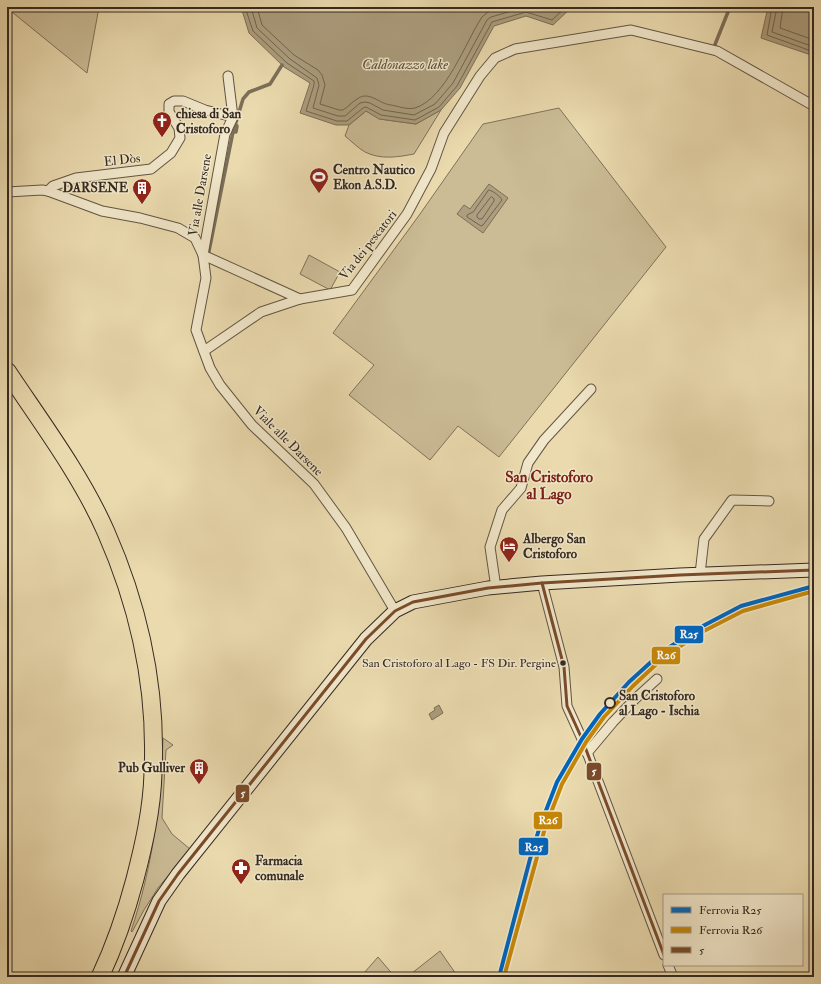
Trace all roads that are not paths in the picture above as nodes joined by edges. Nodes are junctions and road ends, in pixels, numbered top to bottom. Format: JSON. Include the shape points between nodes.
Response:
{"nodes":[{"id":1,"x":228,"y":76,"type":"dead end"},
{"id":2,"x":814,"y":106,"type":"edge"},
{"id":3,"x":233,"y":117,"type":"junction"},
{"id":4,"x":7,"y":192,"type":"edge"},
{"id":5,"x":48,"y":192,"type":"junction"},
{"id":6,"x":203,"y":255,"type":"junction"},
{"id":7,"x":300,"y":299,"type":"junction"},
{"id":8,"x":204,"y":351,"type":"junction"},
{"id":9,"x":7,"y":371,"type":"edge"},
{"id":10,"x":590,"y":389,"type":"dead end"},
{"id":11,"x":769,"y":501,"type":"dead end"},
{"id":12,"x":814,"y":570,"type":"edge"},
{"id":13,"x":700,"y":574,"type":"junction"},
{"id":14,"x":542,"y":583,"type":"junction"},
{"id":15,"x":496,"y":588,"type":"junction"},
{"id":16,"x":395,"y":611,"type":"junction"},
{"id":17,"x":657,"y":679,"type":"dead end"},
{"id":18,"x":587,"y":753,"type":"junction"},
{"id":19,"x":663,"y":952,"type":"edge"},
{"id":20,"x":668,"y":966,"type":"edge"},
{"id":21,"x":100,"y":977,"type":"edge"},
{"id":22,"x":124,"y":977,"type":"edge"},
{"id":23,"x":673,"y":977,"type":"edge"}],
"edges":[{"from":1,"to":3,"type":"street"},
{"from":2,"to":7,"type":"street","name":"Via dei pescatori","via":[[717,51],[631,30],[515,49],[495,58],[480,76],[444,133],[431,169],[407,214],[352,290]]},
{"from":3,"to":5,"type":"street","name":"El Dòs","via":[[183,101],[174,101],[169,104],[169,112],[179,128],[180,138],[171,153],[151,169],[76,178],[54,186]]},
{"from":3,"to":6,"type":"street","name":"Via alle Darsene","via":[[216,178]]},
{"from":4,"to":5,"type":"street","name":"Viale alle Darsene"},
{"from":5,"to":6,"type":"street","name":"Viale alle Darsene","via":[[102,211],[178,228],[195,238]]},
{"from":6,"to":7,"type":"street"},
{"from":6,"to":8,"type":"street","name":"Viale alle Darsene","via":[[206,278],[196,330]]},
{"from":7,"to":8,"type":"street","name":"Via dei pescatori","via":[[261,312]]},
{"from":8,"to":16,"type":"street","name":"Viale alle Darsene","via":[[220,385],[252,425],[314,484],[346,528]]},
{"from":9,"to":21,"type":"highway","via":[[57,446],[106,530],[135,611],[151,692],[153,773],[143,850],[125,917]]},
{"from":10,"to":15,"type":"street","via":[[544,440],[528,463],[521,488],[502,510],[490,547]]},
{"from":11,"to":13,"type":"street","via":[[732,500],[704,539]]},
{"from":12,"to":13,"type":"main road"},
{"from":13,"to":14,"type":"main road"},
{"from":14,"to":15,"type":"main road"},
{"from":14,"to":18,"type":"street","via":[[564,667],[567,706]]},
{"from":15,"to":16,"type":"main road","via":[[413,602]]},
{"from":16,"to":22,"type":"main road","via":[[366,639],[178,874],[159,901]]},
{"from":17,"to":18,"type":"street","via":[[613,722]]},
{"from":18,"to":19,"type":"street"},
{"from":20,"to":23,"type":"street"}]}
